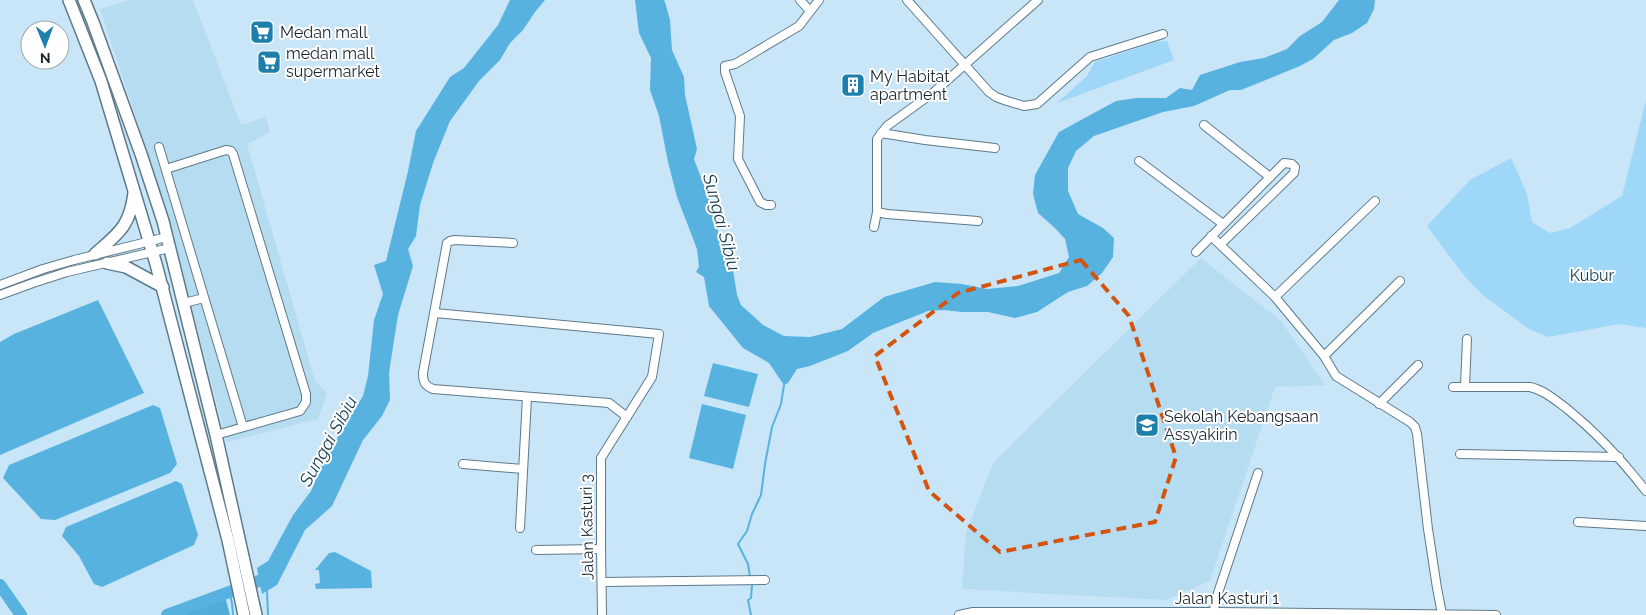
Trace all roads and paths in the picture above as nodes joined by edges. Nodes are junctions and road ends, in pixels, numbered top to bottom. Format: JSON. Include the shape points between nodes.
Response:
{"nodes":[{"id":1,"x":69,"y":0,"type":"edge"},
{"id":2,"x":84,"y":0,"type":"edge"},
{"id":3,"x":800,"y":0,"type":"edge"},
{"id":4,"x":819,"y":0,"type":"edge"},
{"id":5,"x":1038,"y":0,"type":"edge"},
{"id":6,"x":912,"y":2,"type":"edge"},
{"id":7,"x":810,"y":12,"type":"junction"},
{"id":8,"x":1163,"y":34,"type":"dead end"},
{"id":9,"x":965,"y":66,"type":"junction"},
{"id":10,"x":1204,"y":125,"type":"dead end"},
{"id":11,"x":880,"y":133,"type":"junction"},
{"id":12,"x":159,"y":147,"type":"dead end"},
{"id":13,"x":995,"y":148,"type":"dead end"},
{"id":14,"x":1139,"y":162,"type":"dead end"},
{"id":15,"x":166,"y":169,"type":"junction"},
{"id":16,"x":1270,"y":177,"type":"junction"},
{"id":17,"x":134,"y":189,"type":"junction"},
{"id":18,"x":1375,"y":201,"type":"dead end"},
{"id":19,"x":771,"y":205,"type":"dead end"},
{"id":20,"x":877,"y":212,"type":"junction"},
{"id":21,"x":978,"y":222,"type":"dead end"},
{"id":22,"x":1223,"y":224,"type":"junction"},
{"id":23,"x":874,"y":227,"type":"dead end"},
{"id":24,"x":1211,"y":236,"type":"junction"},
{"id":25,"x":168,"y":243,"type":"junction"},
{"id":26,"x":513,"y":243,"type":"dead end"},
{"id":27,"x":1221,"y":244,"type":"junction"},
{"id":28,"x":151,"y":246,"type":"junction"},
{"id":29,"x":1196,"y":252,"type":"dead end"},
{"id":30,"x":95,"y":254,"type":"junction"},
{"id":31,"x":107,"y":263,"type":"junction"},
{"id":32,"x":1400,"y":281,"type":"dead end"},
{"id":33,"x":0,"y":285,"type":"edge"},
{"id":34,"x":163,"y":287,"type":"junction"},
{"id":35,"x":0,"y":295,"type":"edge"},
{"id":36,"x":1275,"y":297,"type":"junction"},
{"id":37,"x":204,"y":298,"type":"junction"},
{"id":38,"x":184,"y":303,"type":"junction"},
{"id":39,"x":435,"y":313,"type":"junction"},
{"id":40,"x":1467,"y":339,"type":"dead end"},
{"id":41,"x":1324,"y":356,"type":"junction"},
{"id":42,"x":1418,"y":365,"type":"dead end"},
{"id":43,"x":1465,"y":386,"type":"junction"},
{"id":44,"x":1453,"y":387,"type":"dead end"},
{"id":45,"x":527,"y":397,"type":"junction"},
{"id":46,"x":1379,"y":404,"type":"junction"},
{"id":47,"x":627,"y":417,"type":"junction"},
{"id":48,"x":243,"y":427,"type":"junction"},
{"id":49,"x":216,"y":435,"type":"junction"},
{"id":50,"x":1460,"y":454,"type":"dead end"},
{"id":51,"x":1619,"y":457,"type":"junction"},
{"id":52,"x":463,"y":464,"type":"dead end"},
{"id":53,"x":523,"y":469,"type":"junction"},
{"id":54,"x":1258,"y":473,"type":"dead end"},
{"id":55,"x":1646,"y":492,"type":"edge"},
{"id":56,"x":1578,"y":522,"type":"dead end"},
{"id":57,"x":1646,"y":526,"type":"edge"},
{"id":58,"x":520,"y":528,"type":"dead end"},
{"id":59,"x":234,"y":538,"type":"junction"},
{"id":60,"x":601,"y":549,"type":"junction"},
{"id":61,"x":536,"y":550,"type":"dead end"},
{"id":62,"x":766,"y":580,"type":"dead end"},
{"id":63,"x":602,"y":582,"type":"junction"},
{"id":64,"x":1214,"y":612,"type":"junction"},
{"id":65,"x":1442,"y":614,"type":"edge"},
{"id":66,"x":244,"y":615,"type":"edge"},
{"id":67,"x":256,"y":615,"type":"edge"},
{"id":68,"x":602,"y":615,"type":"edge"},
{"id":69,"x":959,"y":615,"type":"edge"},
{"id":70,"x":1496,"y":615,"type":"edge"}],
"edges":[{"from":1,"to":17,"type":"street","via":[[101,81]]},
{"from":2,"to":25,"type":"street","via":[[141,154]]},
{"from":3,"to":7,"type":"street"},
{"from":4,"to":7,"type":"street"},
{"from":5,"to":9,"type":"street"},
{"from":6,"to":9,"type":"street"},
{"from":7,"to":19,"type":"street","via":[[799,26],[734,64],[725,66],[739,108],[738,159],[760,202]]},
{"from":8,"to":9,"type":"street","via":[[1090,57],[1032,106],[996,97]]},
{"from":9,"to":11,"type":"street"},
{"from":10,"to":16,"type":"street"},
{"from":11,"to":13,"type":"street"},
{"from":11,"to":20,"type":"street","via":[[877,139]]},
{"from":12,"to":15,"type":"street"},
{"from":14,"to":22,"type":"street"},
{"from":15,"to":37,"type":"street"},
{"from":15,"to":48,"type":"street","via":[[226,150],[233,154],[306,394],[306,402],[300,411]]},
{"from":16,"to":22,"type":"street"},
{"from":16,"to":27,"type":"street","via":[[1284,162],[1295,167],[1294,173]]},
{"from":17,"to":28,"type":"street"},
{"from":17,"to":30,"type":"street","via":[[132,205],[121,231]]},
{"from":18,"to":36,"type":"street"},
{"from":20,"to":21,"type":"street"},
{"from":20,"to":23,"type":"street"},
{"from":22,"to":24,"type":"street"},
{"from":24,"to":27,"type":"street"},
{"from":24,"to":29,"type":"street"},
{"from":25,"to":28,"type":"street"},
{"from":25,"to":28,"type":"street"},
{"from":25,"to":38,"type":"street"},
{"from":26,"to":39,"type":"street","via":[[450,240]]},
{"from":27,"to":36,"type":"street"},
{"from":28,"to":30,"type":"street"},
{"from":28,"to":31,"type":"street"},
{"from":28,"to":34,"type":"street"},
{"from":30,"to":33,"type":"street"},
{"from":31,"to":34,"type":"street","via":[[126,267]]},
{"from":31,"to":35,"type":"street","via":[[33,282]]},
{"from":32,"to":41,"type":"street"},
{"from":34,"to":59,"type":"street"},
{"from":36,"to":41,"type":"street"},
{"from":37,"to":38,"type":"street"},
{"from":37,"to":48,"type":"street"},
{"from":38,"to":49,"type":"street"},
{"from":39,"to":45,"type":"street","via":[[423,373],[427,387]]},
{"from":39,"to":47,"type":"street","name":"Jalan Kasturi 3","via":[[659,334],[652,377]]},
{"from":40,"to":43,"type":"street"},
{"from":41,"to":46,"type":"street","via":[[1340,379]]},
{"from":42,"to":46,"type":"street"},
{"from":43,"to":44,"type":"street"},
{"from":43,"to":51,"type":"street","via":[[1538,388],[1582,422]]},
{"from":45,"to":47,"type":"street","via":[[610,403]]},
{"from":45,"to":53,"type":"street"},
{"from":46,"to":65,"type":"street","via":[[1415,427]]},
{"from":47,"to":60,"type":"street","name":"Jalan Kasturi 3","via":[[601,458]]},
{"from":48,"to":49,"type":"street"},
{"from":49,"to":59,"type":"street"},
{"from":50,"to":51,"type":"street"},
{"from":51,"to":55,"type":"street"},
{"from":52,"to":53,"type":"street"},
{"from":53,"to":58,"type":"street"},
{"from":54,"to":64,"type":"street"},
{"from":56,"to":57,"type":"street"},
{"from":59,"to":66,"type":"street"},
{"from":59,"to":67,"type":"street"},
{"from":60,"to":61,"type":"street"},
{"from":60,"to":63,"type":"street","name":"Jalan Kasturi 3"},
{"from":62,"to":63,"type":"street"},
{"from":63,"to":68,"type":"street","name":"Jalan Kasturi 3"},
{"from":64,"to":65,"type":"street","name":"Jalan Kasturi 1"},
{"from":64,"to":69,"type":"street","name":"Jalan Kasturi 1","via":[[973,612]]},
{"from":65,"to":70,"type":"street","name":"Jalan Kasturi 1"}]}
